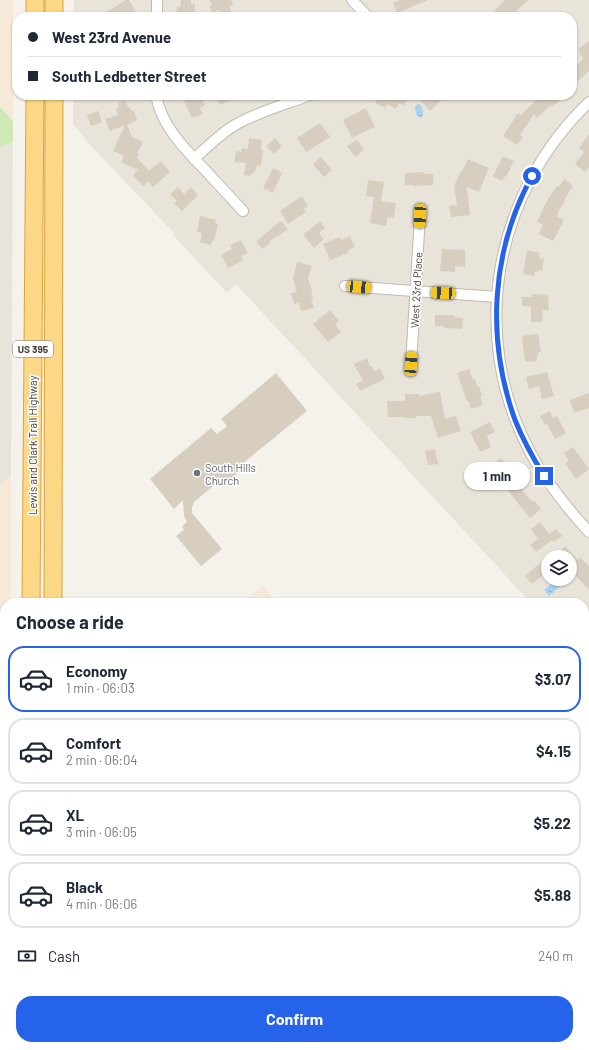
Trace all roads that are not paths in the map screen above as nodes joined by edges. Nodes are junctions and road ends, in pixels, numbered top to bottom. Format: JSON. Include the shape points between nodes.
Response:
{"nodes":[{"id":1,"x":35,"y":0,"type":"edge"},
{"id":2,"x":54,"y":0,"type":"edge"},
{"id":3,"x":157,"y":0,"type":"edge"},
{"id":4,"x":352,"y":0,"type":"edge"},
{"id":5,"x":35,"y":12,"type":"edge"},
{"id":6,"x":54,"y":12,"type":"edge"},
{"id":7,"x":156,"y":12,"type":"edge"},
{"id":8,"x":363,"y":12,"type":"edge"},
{"id":9,"x":35,"y":100,"type":"edge"},
{"id":10,"x":54,"y":100,"type":"edge"},
{"id":11,"x":157,"y":100,"type":"edge"},
{"id":12,"x":297,"y":100,"type":"edge"},
{"id":13,"x":589,"y":102,"type":"edge"},
{"id":14,"x":194,"y":159,"type":"junction"},
{"id":15,"x":243,"y":211,"type":"dead end"},
{"id":16,"x":420,"y":216,"type":"dead end"},
{"id":17,"x":345,"y":286,"type":"dead end"},
{"id":18,"x":416,"y":292,"type":"junction"},
{"id":19,"x":497,"y":297,"type":"junction"},
{"id":20,"x":411,"y":364,"type":"dead end"},
{"id":21,"x":589,"y":532,"type":"edge"},
{"id":22,"x":31,"y":598,"type":"edge"},
{"id":23,"x":53,"y":598,"type":"edge"}],
"edges":[{"from":1,"to":5,"type":"highway"},
{"from":2,"to":6,"type":"highway"},
{"from":3,"to":7,"type":"street"},
{"from":4,"to":8,"type":"street"},
{"from":9,"to":22,"type":"highway","name":"Lewis and Clark Trail Highway","number":"US 395"},
{"from":10,"to":23,"type":"highway","name":"Lewis and Clark Trail Highway","number":"US 395"},
{"from":11,"to":14,"type":"street","via":[[169,128]]},
{"from":12,"to":14,"type":"street","via":[[236,125]]},
{"from":13,"to":19,"type":"street","via":[[548,149],[518,205],[506,241]]},
{"from":14,"to":15,"type":"street"},
{"from":16,"to":18,"type":"street","name":"West 23rd Place"},
{"from":17,"to":18,"type":"street"},
{"from":18,"to":19,"type":"street"},
{"from":18,"to":20,"type":"street","name":"West 23rd Place"},
{"from":19,"to":21,"type":"street","via":[[498,352],[516,421],[544,476],[567,508]]}]}
